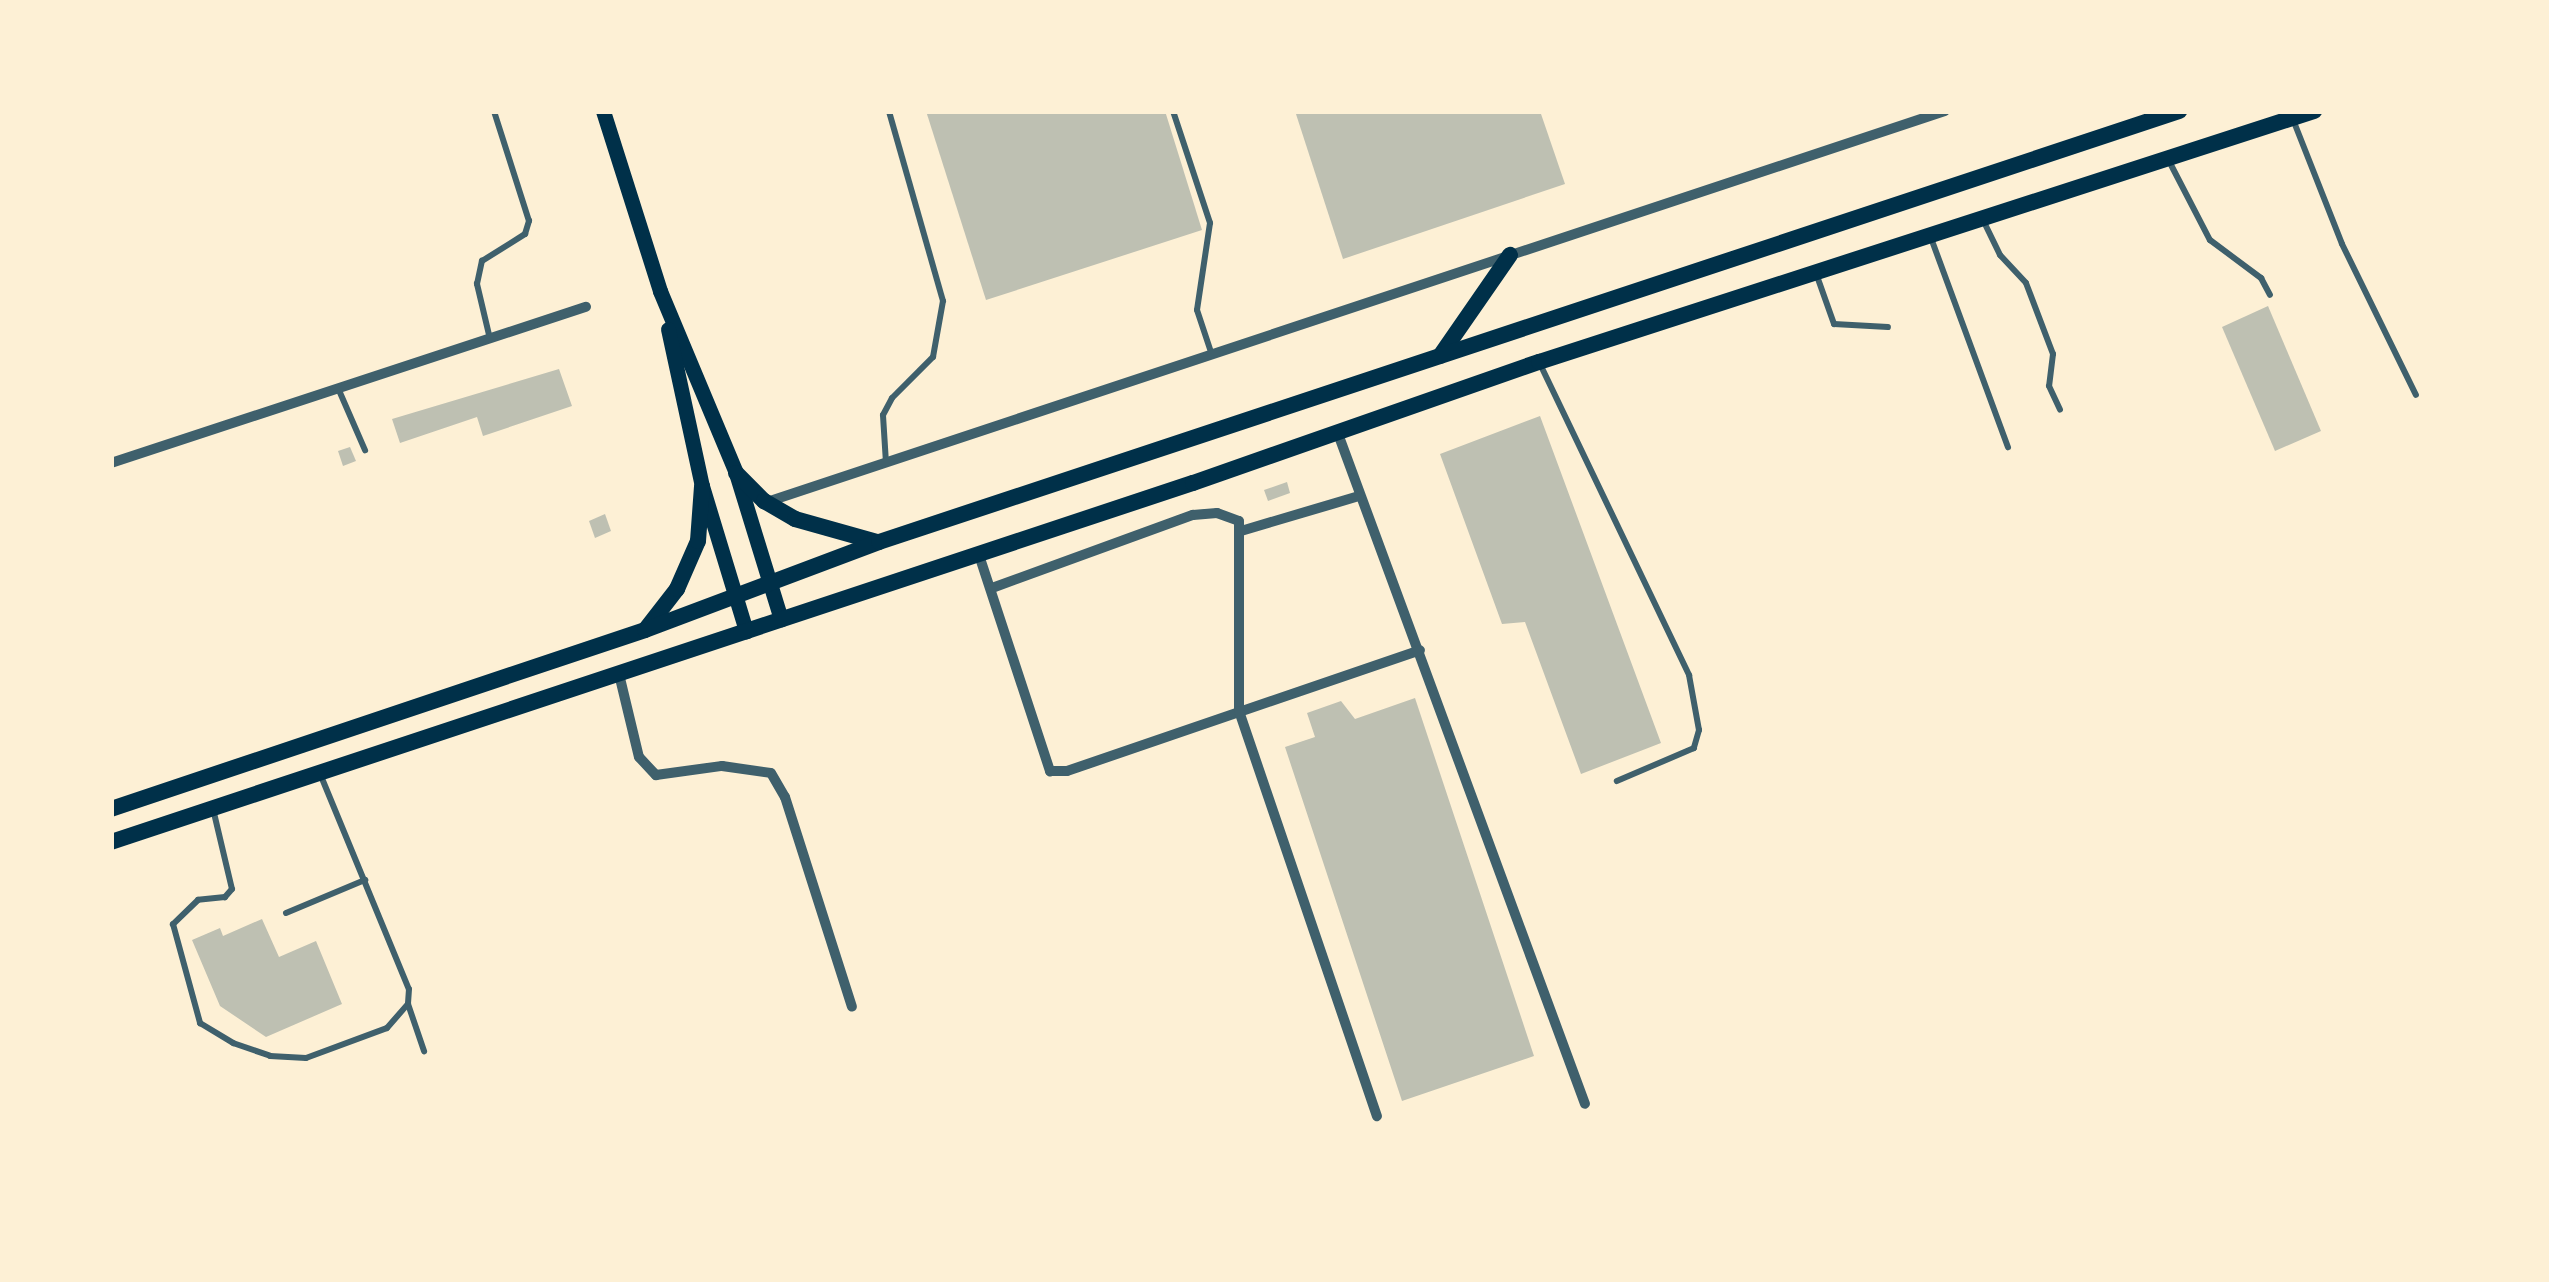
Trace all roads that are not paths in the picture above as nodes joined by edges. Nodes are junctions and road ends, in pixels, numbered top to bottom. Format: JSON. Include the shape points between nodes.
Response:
{"nodes":[{"id":1,"x":494,"y":111,"type":"edge"},
{"id":2,"x":603,"y":111,"type":"edge"},
{"id":3,"x":889,"y":111,"type":"edge"},
{"id":4,"x":1173,"y":111,"type":"edge"},
{"id":5,"x":1946,"y":111,"type":"edge"},
{"id":6,"x":2179,"y":111,"type":"edge"},
{"id":7,"x":2314,"y":111,"type":"edge"},
{"id":8,"x":2293,"y":119,"type":"junction"},
{"id":9,"x":2168,"y":158,"type":"junction"},
{"id":10,"x":1983,"y":218,"type":"junction"},
{"id":11,"x":1930,"y":235,"type":"junction"},
{"id":12,"x":1510,"y":255,"type":"junction"},
{"id":13,"x":1816,"y":272,"type":"junction"},
{"id":14,"x":660,"y":291,"type":"junction"},
{"id":15,"x":2270,"y":296,"type":"dead end"},
{"id":16,"x":586,"y":307,"type":"dead end"},
{"id":17,"x":1888,"y":327,"type":"dead end"},
{"id":18,"x":490,"y":339,"type":"junction"},
{"id":19,"x":1212,"y":355,"type":"junction"},
{"id":20,"x":1439,"y":357,"type":"junction"},
{"id":21,"x":1539,"y":362,"type":"junction"},
{"id":22,"x":338,"y":388,"type":"junction"},
{"id":23,"x":2416,"y":395,"type":"dead end"},
{"id":24,"x":2060,"y":410,"type":"dead end"},
{"id":25,"x":1337,"y":431,"type":"junction"},
{"id":26,"x":2008,"y":447,"type":"dead end"},
{"id":27,"x":365,"y":450,"type":"dead end"},
{"id":28,"x":886,"y":463,"type":"junction"},
{"id":29,"x":111,"y":464,"type":"edge"},
{"id":30,"x":736,"y":473,"type":"junction"},
{"id":31,"x":702,"y":486,"type":"junction"},
{"id":32,"x":1360,"y":496,"type":"junction"},
{"id":33,"x":767,"y":502,"type":"junction"},
{"id":34,"x":1240,"y":531,"type":"junction"},
{"id":35,"x":879,"y":542,"type":"junction"},
{"id":36,"x":978,"y":551,"type":"junction"},
{"id":37,"x":770,"y":582,"type":"junction"},
{"id":38,"x":992,"y":588,"type":"junction"},
{"id":39,"x":737,"y":595,"type":"junction"},
{"id":40,"x":781,"y":619,"type":"junction"},
{"id":41,"x":645,"y":630,"type":"junction"},
{"id":42,"x":746,"y":632,"type":"junction"},
{"id":43,"x":1420,"y":650,"type":"junction"},
{"id":44,"x":620,"y":674,"type":"junction"},
{"id":45,"x":1239,"y":711,"type":"junction"},
{"id":46,"x":321,"y":776,"type":"junction"},
{"id":47,"x":1617,"y":781,"type":"dead end"},
{"id":48,"x":111,"y":808,"type":"edge"},
{"id":49,"x":212,"y":810,"type":"junction"},
{"id":50,"x":111,"y":842,"type":"edge"},
{"id":51,"x":365,"y":880,"type":"junction"},
{"id":52,"x":286,"y":913,"type":"dead end"},
{"id":53,"x":408,"y":1004,"type":"junction"},
{"id":54,"x":852,"y":1007,"type":"dead end"},
{"id":55,"x":424,"y":1051,"type":"dead end"},
{"id":56,"x":1585,"y":1104,"type":"dead end"},
{"id":57,"x":1377,"y":1116,"type":"dead end"}],
"edges":[{"from":1,"to":18,"type":"lane","via":[[529,221],[525,234],[482,261],[477,284]]},
{"from":2,"to":14,"type":"main road"},
{"from":3,"to":28,"type":"lane","via":[[943,301],[933,357],[883,415]]},
{"from":4,"to":19,"type":"lane","via":[[1210,223],[1197,310]]},
{"from":5,"to":12,"type":"street"},
{"from":6,"to":20,"type":"main road"},
{"from":7,"to":8,"type":"main road"},
{"from":8,"to":9,"type":"main road"},
{"from":8,"to":23,"type":"lane","via":[[2342,244]]},
{"from":9,"to":10,"type":"main road"},
{"from":9,"to":15,"type":"lane","via":[[2210,240],[2261,278]]},
{"from":10,"to":11,"type":"main road"},
{"from":10,"to":24,"type":"lane","via":[[2000,255],[2026,283],[2053,354],[2049,386]]},
{"from":11,"to":13,"type":"main road"},
{"from":11,"to":26,"type":"lane"},
{"from":12,"to":19,"type":"street"},
{"from":12,"to":20,"type":"main road"},
{"from":13,"to":17,"type":"lane","via":[[1834,324]]},
{"from":13,"to":21,"type":"main road"},
{"from":14,"to":30,"type":"main road"},
{"from":14,"to":31,"type":"main road"},
{"from":16,"to":18,"type":"street"},
{"from":18,"to":22,"type":"street"},
{"from":19,"to":28,"type":"street"},
{"from":20,"to":35,"type":"main road"},
{"from":21,"to":25,"type":"main road"},
{"from":21,"to":47,"type":"lane","via":[[1689,675],[1699,730],[1694,748]]},
{"from":22,"to":27,"type":"lane"},
{"from":22,"to":29,"type":"street"},
{"from":25,"to":32,"type":"street"},
{"from":25,"to":36,"type":"main road"},
{"from":28,"to":33,"type":"street"},
{"from":30,"to":33,"type":"main road"},
{"from":30,"to":37,"type":"main road"},
{"from":31,"to":39,"type":"main road"},
{"from":31,"to":41,"type":"main road","via":[[698,541],[677,589]]},
{"from":32,"to":34,"type":"street"},
{"from":32,"to":43,"type":"street"},
{"from":33,"to":35,"type":"main road","via":[[825,531]]},
{"from":34,"to":38,"type":"street","via":[[1233,515],[1193,515]]},
{"from":34,"to":45,"type":"street"},
{"from":35,"to":37,"type":"main road"},
{"from":36,"to":38,"type":"street"},
{"from":36,"to":40,"type":"main road"},
{"from":37,"to":39,"type":"main road"},
{"from":37,"to":40,"type":"main road"},
{"from":38,"to":45,"type":"street","via":[[1050,771]]},
{"from":39,"to":41,"type":"main road"},
{"from":39,"to":42,"type":"main road"},
{"from":40,"to":42,"type":"main road"},
{"from":41,"to":48,"type":"main road"},
{"from":42,"to":44,"type":"main road"},
{"from":43,"to":45,"type":"street"},
{"from":43,"to":56,"type":"street"},
{"from":44,"to":46,"type":"main road"},
{"from":44,"to":54,"type":"street","via":[[638,757],[656,775],[722,766],[771,773]]},
{"from":45,"to":57,"type":"street"},
{"from":46,"to":49,"type":"main road"},
{"from":46,"to":51,"type":"lane"},
{"from":49,"to":50,"type":"main road"},
{"from":49,"to":53,"type":"lane","via":[[232,889],[198,900],[173,924],[200,1023],[270,1056],[306,1058],[387,1028]]},
{"from":51,"to":52,"type":"lane"},
{"from":51,"to":53,"type":"lane"},
{"from":53,"to":55,"type":"lane"}]}
